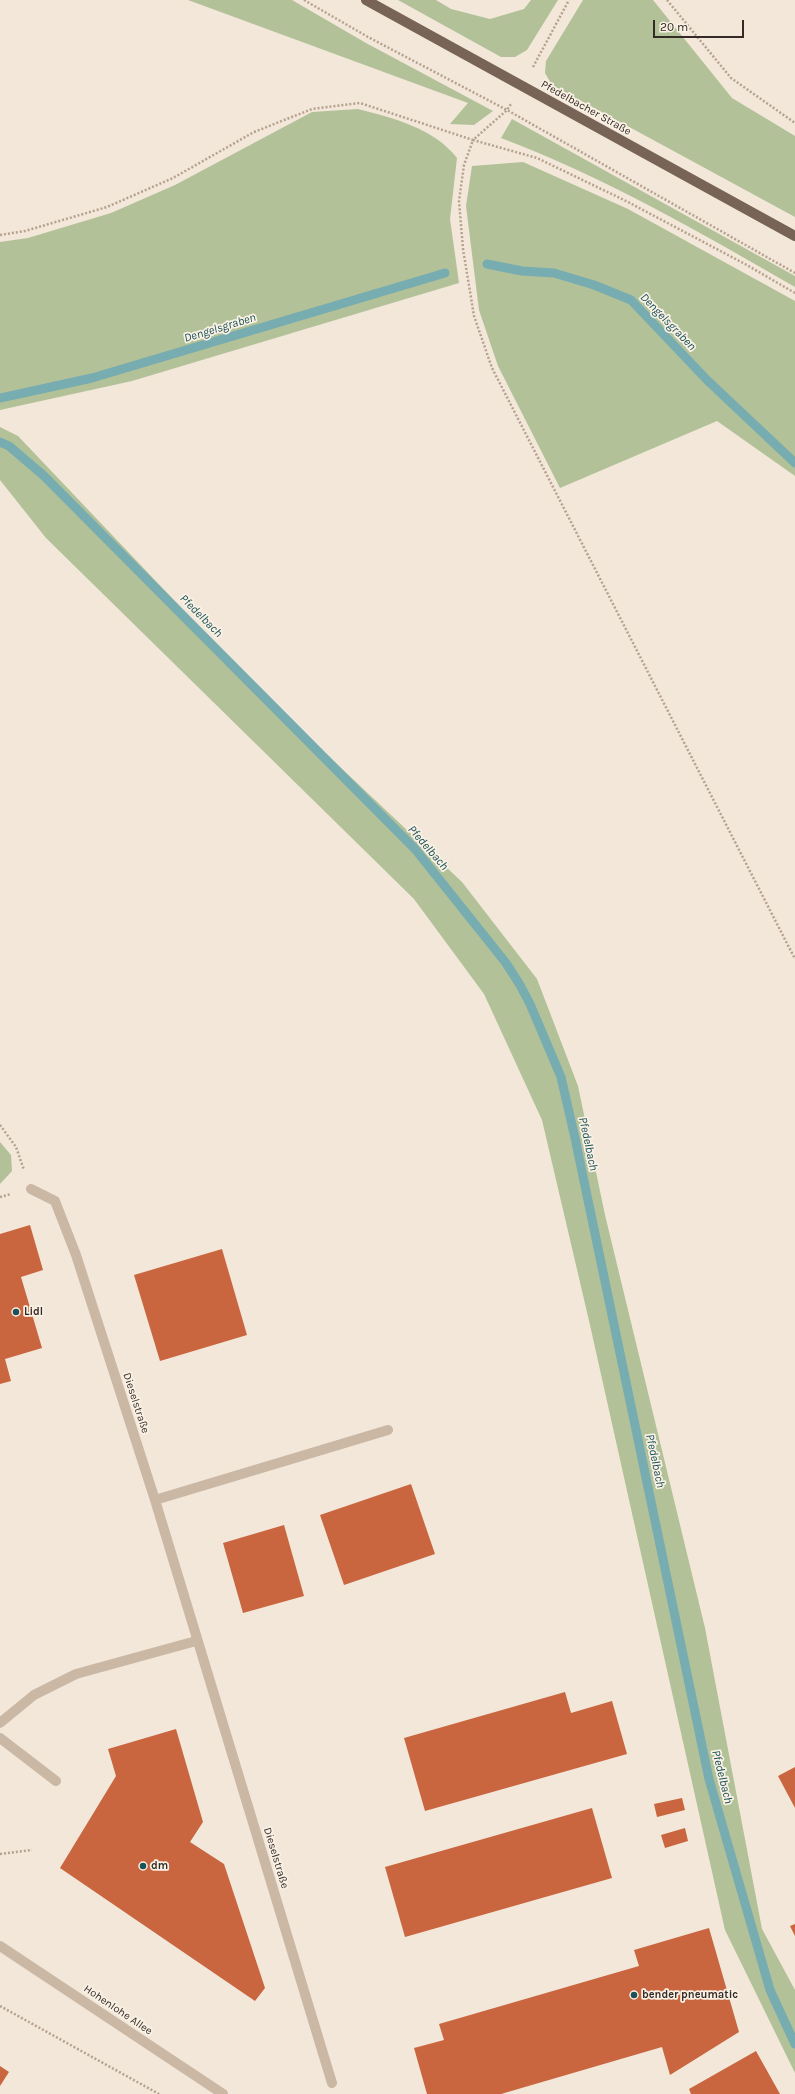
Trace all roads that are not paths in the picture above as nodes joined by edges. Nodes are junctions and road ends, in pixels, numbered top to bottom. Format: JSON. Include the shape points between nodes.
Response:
{"nodes":[{"id":1,"x":366,"y":0,"type":"edge"},
{"id":2,"x":795,"y":236,"type":"edge"},
{"id":3,"x":31,"y":1189,"type":"road end"},
{"id":4,"x":388,"y":1430,"type":"dead end"},
{"id":5,"x":155,"y":1500,"type":"junction"},
{"id":6,"x":196,"y":1641,"type":"junction"},
{"id":7,"x":0,"y":1723,"type":"edge"},
{"id":8,"x":0,"y":1738,"type":"edge"},
{"id":9,"x":56,"y":1781,"type":"dead end"},
{"id":10,"x":0,"y":1946,"type":"edge"},
{"id":11,"x":332,"y":2083,"type":"dead end"},
{"id":12,"x":223,"y":2094,"type":"edge"}],
"edges":[{"from":1,"to":2,"type":"main road","name":"Pfedelbacher Straße"},
{"from":3,"to":5,"type":"street","name":"Dieselstraße","via":[[55,1201],[76,1255]]},
{"from":4,"to":5,"type":"street"},
{"from":5,"to":6,"type":"street","name":"Dieselstraße"},
{"from":6,"to":7,"type":"street","via":[[76,1674],[34,1695]]},
{"from":6,"to":11,"type":"street","name":"Dieselstraße"},
{"from":8,"to":9,"type":"street"},
{"from":10,"to":12,"type":"street","name":"Hohenlohe Allee"}]}
